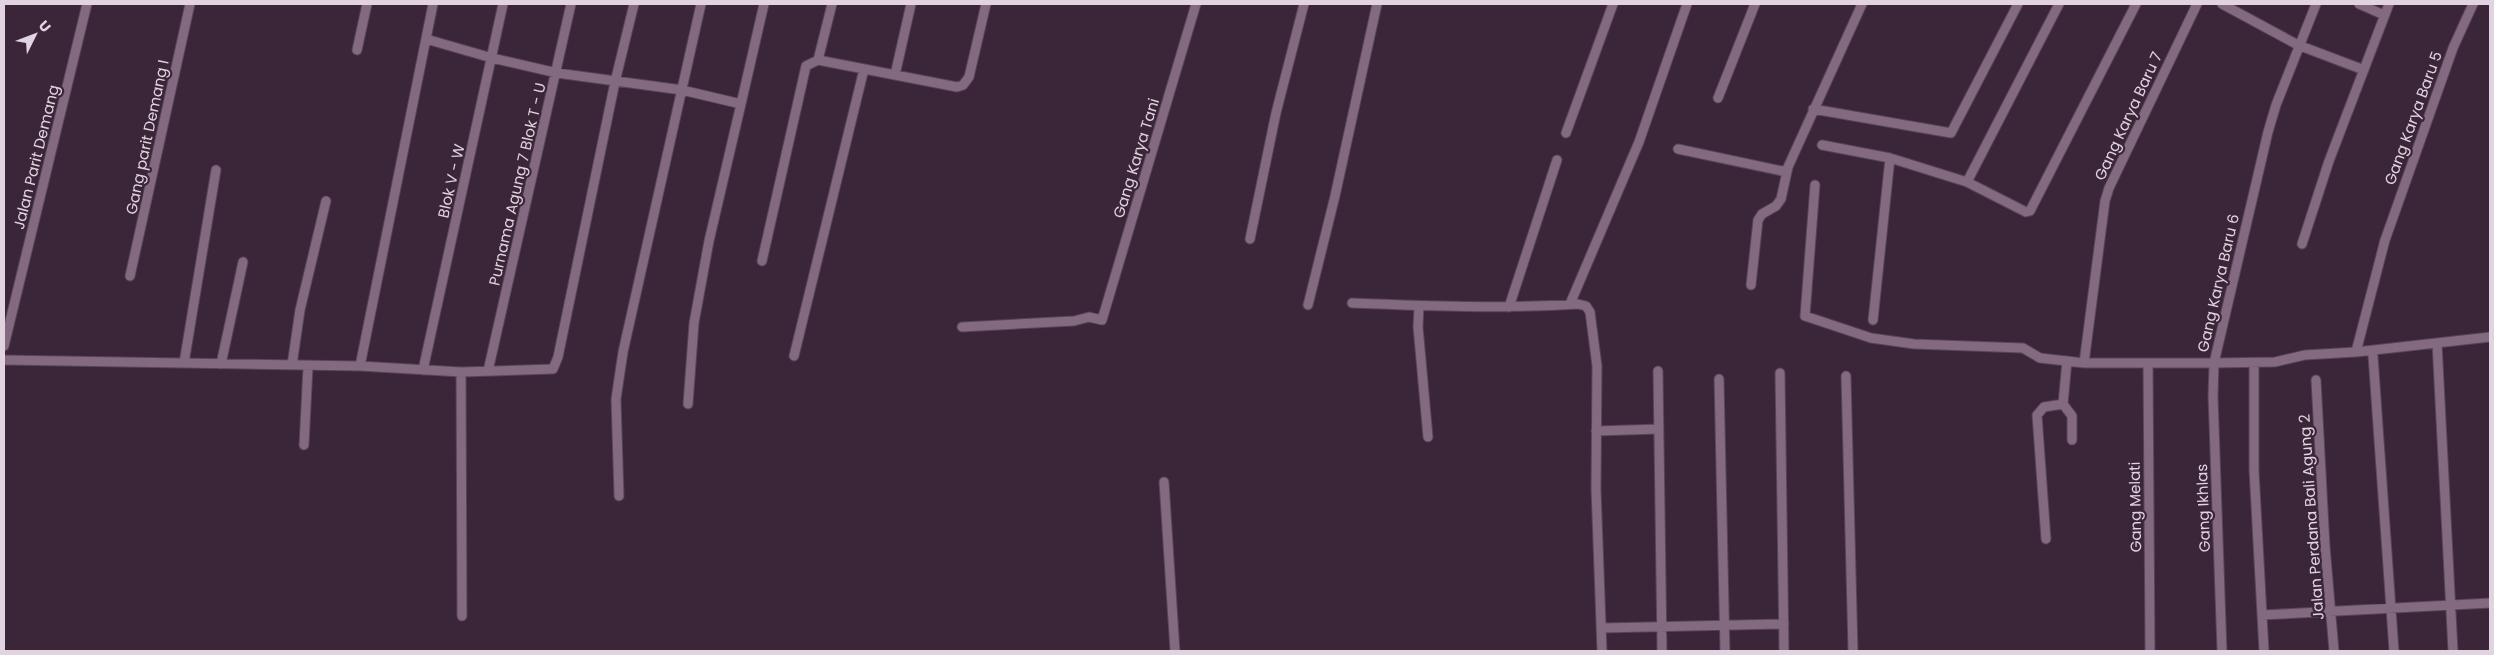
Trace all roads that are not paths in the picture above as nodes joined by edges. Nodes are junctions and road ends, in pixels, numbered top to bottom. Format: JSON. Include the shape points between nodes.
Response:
{"nodes":[{"id":1,"x":87,"y":4,"type":"edge"},
{"id":2,"x":190,"y":4,"type":"edge"},
{"id":3,"x":367,"y":4,"type":"edge"},
{"id":4,"x":433,"y":4,"type":"edge"},
{"id":5,"x":503,"y":4,"type":"edge"},
{"id":6,"x":571,"y":4,"type":"edge"},
{"id":7,"x":634,"y":4,"type":"edge"},
{"id":8,"x":701,"y":4,"type":"edge"},
{"id":9,"x":764,"y":4,"type":"edge"},
{"id":10,"x":832,"y":4,"type":"edge"},
{"id":11,"x":910,"y":4,"type":"edge"},
{"id":12,"x":986,"y":4,"type":"edge"},
{"id":13,"x":1196,"y":4,"type":"edge"},
{"id":14,"x":1304,"y":4,"type":"edge"},
{"id":15,"x":1377,"y":4,"type":"edge"},
{"id":16,"x":1613,"y":4,"type":"edge"},
{"id":17,"x":1687,"y":4,"type":"edge"},
{"id":18,"x":1755,"y":4,"type":"edge"},
{"id":19,"x":1862,"y":4,"type":"edge"},
{"id":20,"x":2018,"y":4,"type":"edge"},
{"id":21,"x":2059,"y":4,"type":"edge"},
{"id":22,"x":2136,"y":4,"type":"edge"},
{"id":23,"x":2197,"y":4,"type":"edge"},
{"id":24,"x":2222,"y":4,"type":"edge"},
{"id":25,"x":2316,"y":4,"type":"edge"},
{"id":26,"x":2359,"y":4,"type":"edge"},
{"id":27,"x":2389,"y":4,"type":"edge"},
{"id":28,"x":2473,"y":4,"type":"edge"},
{"id":29,"x":2384,"y":15,"type":"junction"},
{"id":30,"x":426,"y":39,"type":"junction"},
{"id":31,"x":2298,"y":45,"type":"junction"},
{"id":32,"x":357,"y":50,"type":"dead end"},
{"id":33,"x":492,"y":58,"type":"junction"},
{"id":34,"x":818,"y":60,"type":"junction"},
{"id":35,"x":864,"y":69,"type":"junction"},
{"id":36,"x":2364,"y":70,"type":"junction"},
{"id":37,"x":557,"y":73,"type":"junction"},
{"id":38,"x":895,"y":75,"type":"junction"},
{"id":39,"x":615,"y":82,"type":"junction"},
{"id":40,"x":682,"y":90,"type":"junction"},
{"id":41,"x":1718,"y":98,"type":"dead end"},
{"id":42,"x":741,"y":104,"type":"junction"},
{"id":43,"x":1813,"y":109,"type":"junction"},
{"id":44,"x":1566,"y":132,"type":"dead end"},
{"id":45,"x":1822,"y":145,"type":"dead end"},
{"id":46,"x":1678,"y":150,"type":"dead end"},
{"id":47,"x":1890,"y":158,"type":"junction"},
{"id":48,"x":1557,"y":160,"type":"dead end"},
{"id":49,"x":216,"y":170,"type":"dead end"},
{"id":50,"x":1786,"y":172,"type":"junction"},
{"id":51,"x":1968,"y":182,"type":"junction"},
{"id":52,"x":1814,"y":185,"type":"dead end"},
{"id":53,"x":326,"y":201,"type":"dead end"},
{"id":54,"x":1250,"y":239,"type":"dead end"},
{"id":55,"x":2302,"y":244,"type":"dead end"},
{"id":56,"x":762,"y":261,"type":"dead end"},
{"id":57,"x":243,"y":262,"type":"dead end"},
{"id":58,"x":130,"y":276,"type":"dead end"},
{"id":59,"x":1751,"y":284,"type":"dead end"},
{"id":60,"x":1352,"y":303,"type":"dead end"},
{"id":61,"x":1570,"y":304,"type":"junction"},
{"id":62,"x":1308,"y":305,"type":"dead end"},
{"id":63,"x":1419,"y":306,"type":"junction"},
{"id":64,"x":1509,"y":307,"type":"junction"},
{"id":65,"x":1873,"y":320,"type":"dead end"},
{"id":66,"x":962,"y":327,"type":"dead end"},
{"id":67,"x":2490,"y":337,"type":"edge"},
{"id":68,"x":2437,"y":343,"type":"junction"},
{"id":69,"x":4,"y":346,"type":"edge"},
{"id":70,"x":2356,"y":352,"type":"junction"},
{"id":71,"x":794,"y":356,"type":"dead end"},
{"id":72,"x":2373,"y":356,"type":"dead end"},
{"id":73,"x":4,"y":360,"type":"edge"},
{"id":74,"x":2067,"y":361,"type":"junction"},
{"id":75,"x":184,"y":363,"type":"junction"},
{"id":76,"x":2084,"y":363,"type":"junction"},
{"id":77,"x":2148,"y":363,"type":"junction"},
{"id":78,"x":2214,"y":363,"type":"junction"},
{"id":79,"x":221,"y":364,"type":"junction"},
{"id":80,"x":292,"y":365,"type":"junction"},
{"id":81,"x":360,"y":366,"type":"junction"},
{"id":82,"x":2254,"y":366,"type":"dead end"},
{"id":83,"x":308,"y":367,"type":"junction"},
{"id":84,"x":423,"y":367,"type":"junction"},
{"id":85,"x":488,"y":371,"type":"junction"},
{"id":86,"x":1658,"y":371,"type":"dead end"},
{"id":87,"x":461,"y":372,"type":"junction"},
{"id":88,"x":1780,"y":373,"type":"dead end"},
{"id":89,"x":1846,"y":376,"type":"dead end"},
{"id":90,"x":1720,"y":379,"type":"dead end"},
{"id":91,"x":2316,"y":380,"type":"dead end"},
{"id":92,"x":688,"y":404,"type":"dead end"},
{"id":93,"x":2063,"y":404,"type":"junction"},
{"id":94,"x":1659,"y":430,"type":"junction"},
{"id":95,"x":1596,"y":431,"type":"junction"},
{"id":96,"x":1428,"y":437,"type":"dead end"},
{"id":97,"x":2072,"y":440,"type":"dead end"},
{"id":98,"x":304,"y":445,"type":"dead end"},
{"id":99,"x":1164,"y":482,"type":"dead end"},
{"id":100,"x":619,"y":496,"type":"dead end"},
{"id":101,"x":2046,"y":539,"type":"dead end"},
{"id":102,"x":2490,"y":603,"type":"edge"},
{"id":103,"x":2451,"y":606,"type":"junction"},
{"id":104,"x":2391,"y":609,"type":"junction"},
{"id":105,"x":2332,"y":612,"type":"junction"},
{"id":106,"x":2262,"y":615,"type":"junction"},
{"id":107,"x":462,"y":616,"type":"dead end"},
{"id":108,"x":1724,"y":624,"type":"junction"},
{"id":109,"x":1784,"y":624,"type":"junction"},
{"id":110,"x":1661,"y":625,"type":"junction"},
{"id":111,"x":1602,"y":628,"type":"junction"},
{"id":112,"x":1176,"y":651,"type":"edge"},
{"id":113,"x":1602,"y":651,"type":"edge"},
{"id":114,"x":1662,"y":651,"type":"edge"},
{"id":115,"x":1725,"y":651,"type":"edge"},
{"id":116,"x":1784,"y":651,"type":"edge"},
{"id":117,"x":1853,"y":651,"type":"edge"},
{"id":118,"x":2150,"y":651,"type":"edge"},
{"id":119,"x":2222,"y":651,"type":"edge"},
{"id":120,"x":2264,"y":651,"type":"edge"},
{"id":121,"x":2334,"y":651,"type":"edge"},
{"id":122,"x":2394,"y":651,"type":"edge"},
{"id":123,"x":2453,"y":651,"type":"edge"}],
"edges":[{"from":1,"to":69,"type":"street","name":"Jalan Parit Demang"},
{"from":2,"to":58,"type":"street","name":"Gang parit Demang I"},
{"from":3,"to":32,"type":"street"},
{"from":4,"to":30,"type":"street"},
{"from":5,"to":33,"type":"street","name":"Blok V - W"},
{"from":6,"to":37,"type":"street","name":"Purnama Agung 7 Blok T - U"},
{"from":7,"to":39,"type":"street"},
{"from":8,"to":40,"type":"street"},
{"from":9,"to":42,"type":"street"},
{"from":10,"to":34,"type":"street"},
{"from":11,"to":38,"type":"street"},
{"from":12,"to":38,"type":"street","via":[[970,77],[963,85],[957,87]]},
{"from":13,"to":66,"type":"street","name":"Gang Karya Tani","via":[[1102,320],[1089,317],[1074,321]]},
{"from":14,"to":54,"type":"street","via":[[1276,113]]},
{"from":15,"to":62,"type":"street"},
{"from":16,"to":44,"type":"street"},
{"from":17,"to":61,"type":"street","via":[[1638,142]]},
{"from":18,"to":41,"type":"street"},
{"from":19,"to":43,"type":"street"},
{"from":20,"to":43,"type":"street","via":[[1951,133]]},
{"from":21,"to":51,"type":"street"},
{"from":22,"to":51,"type":"street","via":[[2032,210],[2026,212]]},
{"from":23,"to":76,"type":"street","name":"Gang Karya Baru 7","via":[[2109,188]]},
{"from":24,"to":31,"type":"street"},
{"from":25,"to":31,"type":"street","name":"Gang Karya Baru 6"},
{"from":26,"to":29,"type":"street"},
{"from":27,"to":29,"type":"street"},
{"from":28,"to":70,"type":"street","name":"Gang Karya Baru 5","via":[[2453,48],[2384,242]]},
{"from":29,"to":36,"type":"street"},
{"from":30,"to":33,"type":"street"},
{"from":30,"to":81,"type":"street"},
{"from":31,"to":36,"type":"street"},
{"from":31,"to":78,"type":"street","name":"Gang Karya Baru 6","via":[[2268,132]]},
{"from":33,"to":37,"type":"street"},
{"from":33,"to":84,"type":"street","name":"Blok V - W"},
{"from":34,"to":35,"type":"street"},
{"from":34,"to":56,"type":"street","via":[[806,66]]},
{"from":35,"to":38,"type":"street"},
{"from":35,"to":71,"type":"street"},
{"from":36,"to":55,"type":"street","via":[[2328,161]]},
{"from":37,"to":39,"type":"street"},
{"from":37,"to":85,"type":"street","name":"Purnama Agung 7 Blok T - U"},
{"from":39,"to":40,"type":"street"},
{"from":39,"to":85,"type":"street","via":[[556,365],[549,370]]},
{"from":40,"to":42,"type":"street"},
{"from":40,"to":100,"type":"street","via":[[642,263],[616,399]]},
{"from":42,"to":92,"type":"street","via":[[709,241],[694,323]]},
{"from":43,"to":50,"type":"street"},
{"from":45,"to":47,"type":"street"},
{"from":46,"to":50,"type":"street"},
{"from":47,"to":51,"type":"street"},
{"from":47,"to":65,"type":"street"},
{"from":48,"to":64,"type":"street"},
{"from":49,"to":75,"type":"street"},
{"from":50,"to":59,"type":"street","via":[[1781,199],[1758,220]]},
{"from":52,"to":74,"type":"street","name":"Gang Karya Baru 6","via":[[1806,316],[1871,338],[1914,344],[2023,348],[2040,358]]},
{"from":53,"to":80,"type":"street","via":[[300,310]]},
{"from":57,"to":79,"type":"street"},
{"from":60,"to":63,"type":"street"},
{"from":61,"to":64,"type":"street"},
{"from":61,"to":95,"type":"street","via":[[1586,306],[1590,312],[1597,366]]},
{"from":63,"to":64,"type":"street"},
{"from":63,"to":96,"type":"street"},
{"from":67,"to":68,"type":"street"},
{"from":68,"to":70,"type":"street"},
{"from":68,"to":103,"type":"street"},
{"from":70,"to":78,"type":"street","via":[[2305,355],[2275,362]]},
{"from":72,"to":104,"type":"street"},
{"from":73,"to":75,"type":"street"},
{"from":74,"to":76,"type":"street","name":"Gang Karya Baru 6"},
{"from":74,"to":93,"type":"street"},
{"from":75,"to":79,"type":"street"},
{"from":76,"to":77,"type":"street","name":"Gang Karya Baru 6"},
{"from":77,"to":78,"type":"street","name":"Gang Karya Baru 6"},
{"from":77,"to":118,"type":"street","name":"Gang Melati"},
{"from":78,"to":119,"type":"street","name":"Gang Ikhlas"},
{"from":79,"to":80,"type":"street"},
{"from":80,"to":83,"type":"street"},
{"from":81,"to":83,"type":"street"},
{"from":81,"to":84,"type":"street"},
{"from":82,"to":106,"type":"street","via":[[2254,470]]},
{"from":83,"to":98,"type":"street"},
{"from":84,"to":87,"type":"street"},
{"from":85,"to":87,"type":"street"},
{"from":86,"to":94,"type":"street"},
{"from":87,"to":107,"type":"street"},
{"from":88,"to":109,"type":"street"},
{"from":89,"to":117,"type":"street"},
{"from":90,"to":108,"type":"street"},
{"from":91,"to":105,"type":"street","name":"Jalan Perdana Bali Agung 2"},
{"from":93,"to":97,"type":"street","via":[[2072,416]]},
{"from":93,"to":101,"type":"street","via":[[2044,407],[2037,415]]},
{"from":94,"to":95,"type":"street"},
{"from":94,"to":110,"type":"street"},
{"from":95,"to":111,"type":"street"},
{"from":99,"to":112,"type":"street"},
{"from":102,"to":103,"type":"street"},
{"from":103,"to":104,"type":"street"},
{"from":103,"to":123,"type":"street"},
{"from":104,"to":105,"type":"street"},
{"from":104,"to":122,"type":"street"},
{"from":105,"to":106,"type":"street"},
{"from":105,"to":121,"type":"street","name":"Jalan Perdana Bali Agung 2"},
{"from":106,"to":120,"type":"street"},
{"from":108,"to":109,"type":"street"},
{"from":108,"to":110,"type":"street"},
{"from":108,"to":115,"type":"street"},
{"from":109,"to":116,"type":"street"},
{"from":110,"to":111,"type":"street"},
{"from":110,"to":114,"type":"street"},
{"from":111,"to":113,"type":"street"}]}
